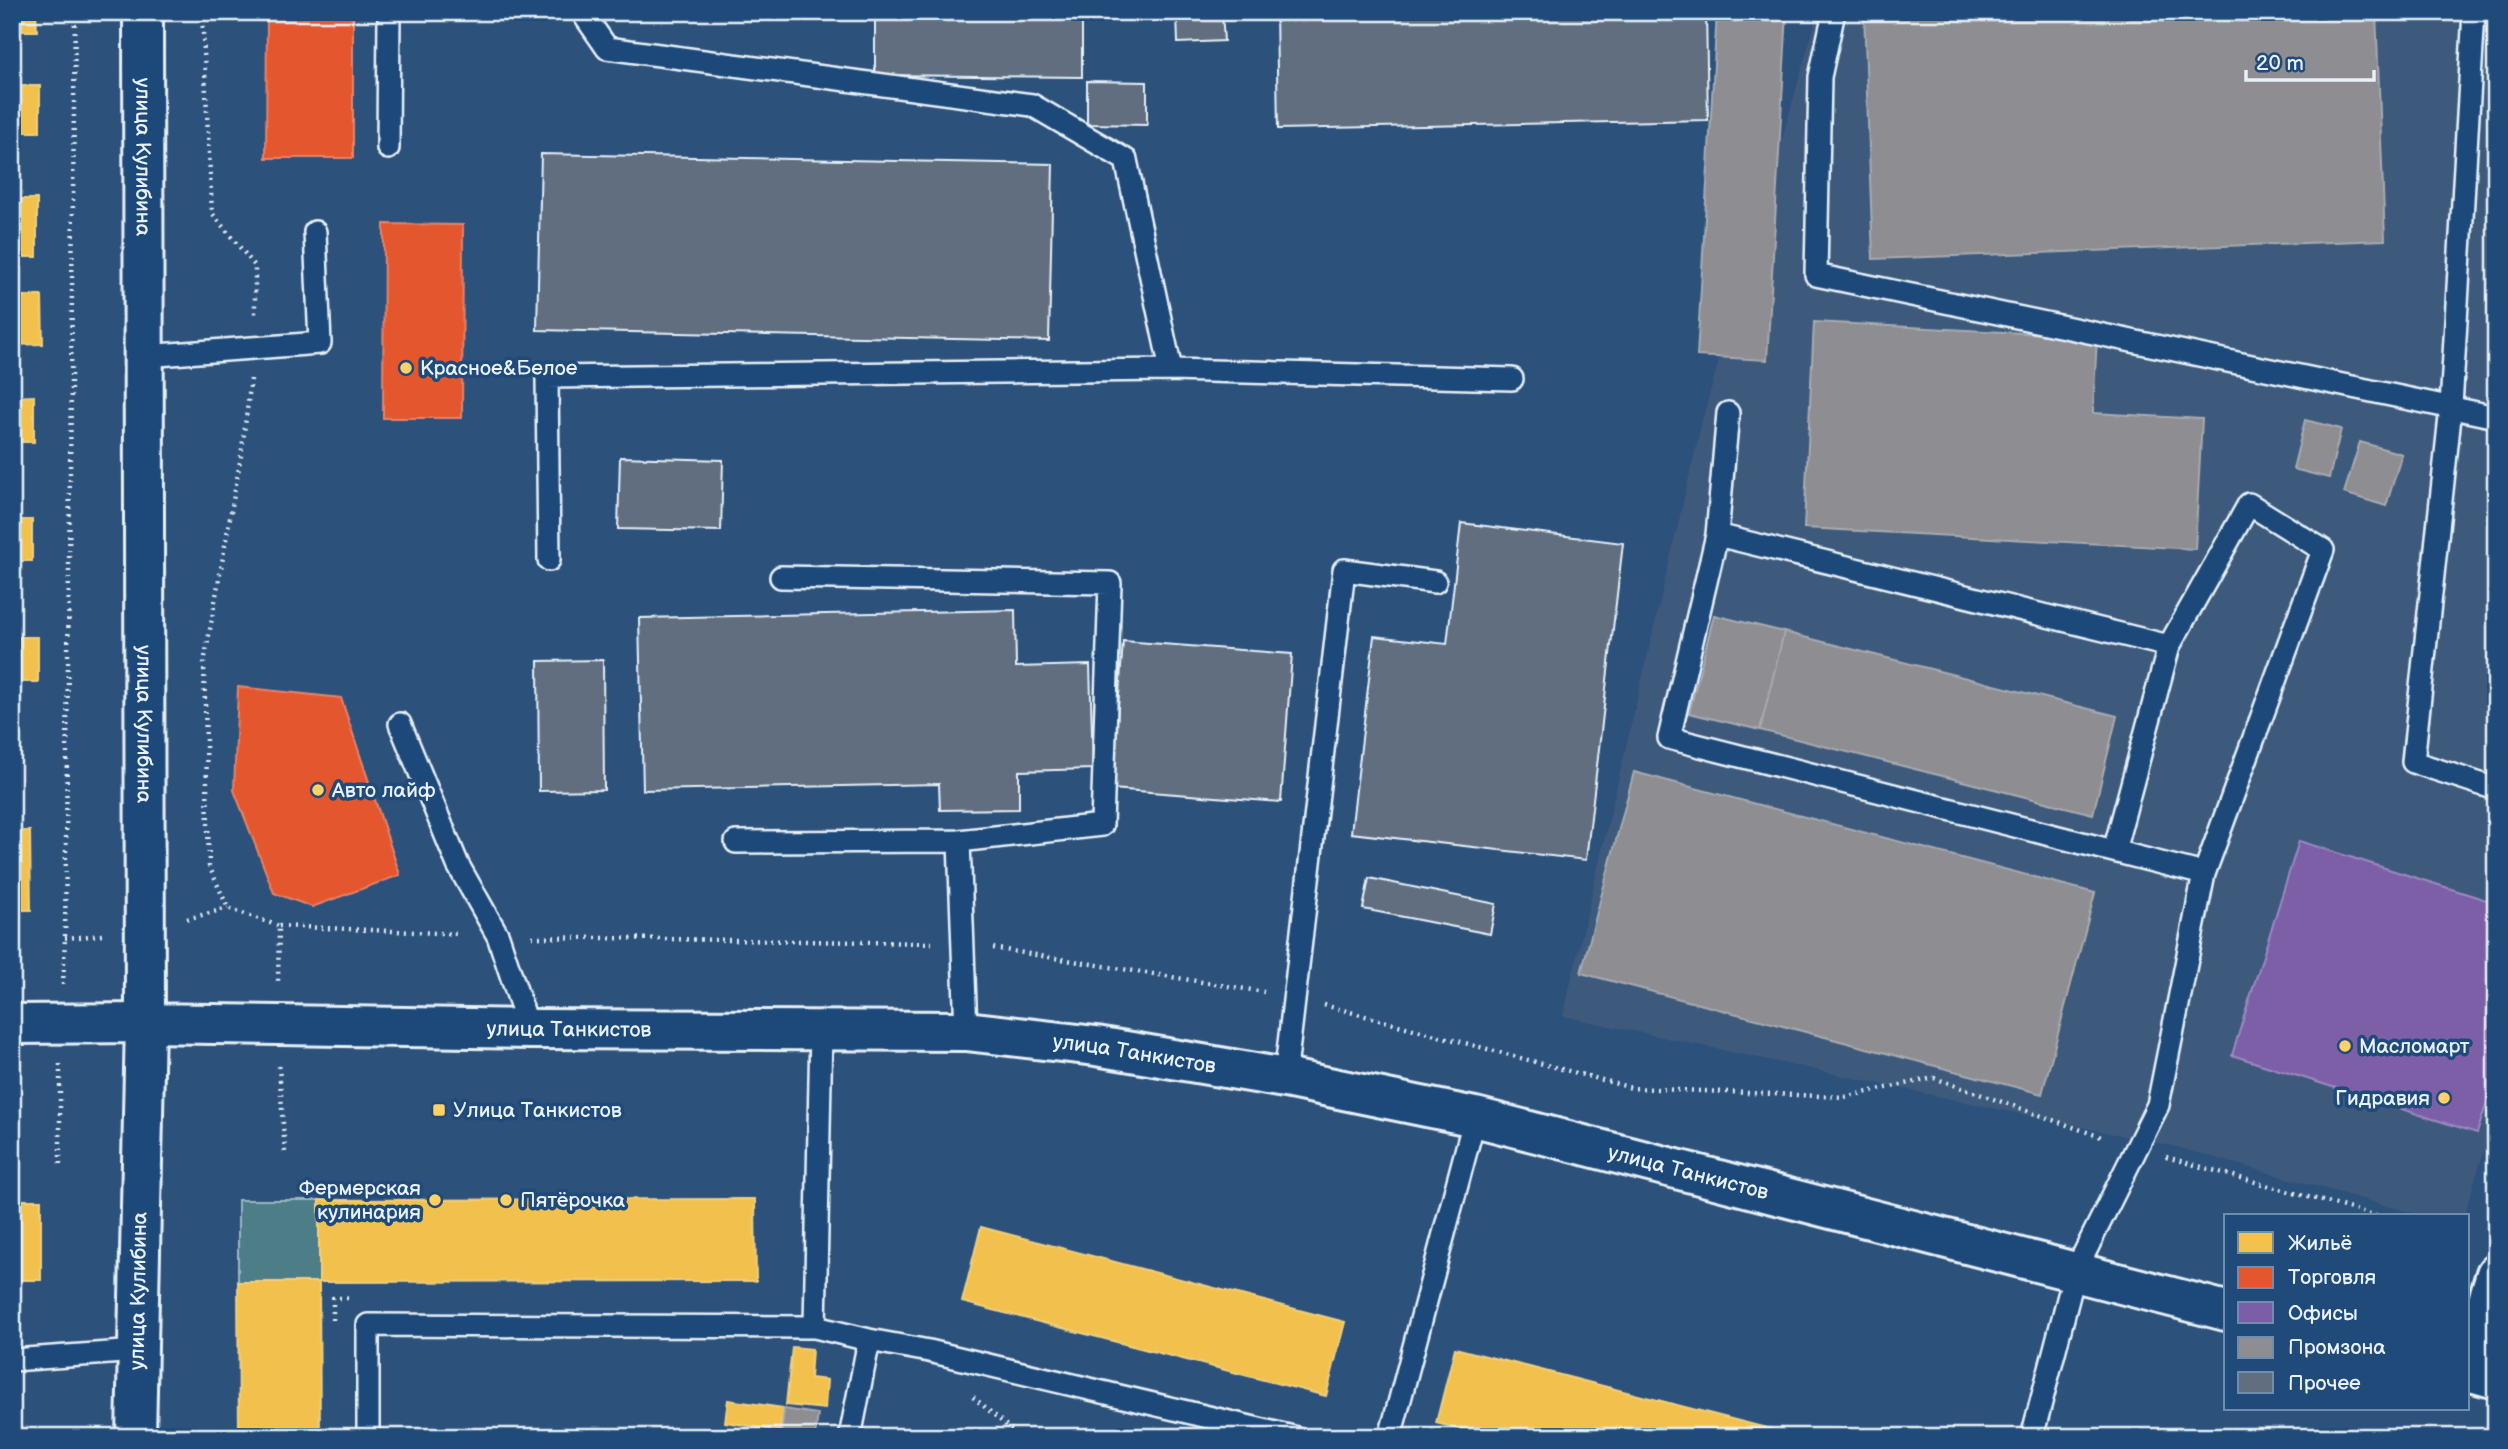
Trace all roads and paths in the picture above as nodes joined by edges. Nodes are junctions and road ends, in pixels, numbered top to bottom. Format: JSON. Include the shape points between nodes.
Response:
{"nodes":[{"id":1,"x":75,"y":12,"type":"edge"},
{"id":2,"x":143,"y":12,"type":"edge"},
{"id":3,"x":202,"y":12,"type":"edge"},
{"id":4,"x":389,"y":12,"type":"edge"},
{"id":5,"x":582,"y":12,"type":"edge"},
{"id":6,"x":1834,"y":12,"type":"edge"},
{"id":7,"x":2474,"y":12,"type":"edge"},
{"id":8,"x":388,"y":148,"type":"dead end"},
{"id":9,"x":315,"y":232,"type":"dead end"},
{"id":10,"x":255,"y":347,"type":"junction"},
{"id":11,"x":144,"y":356,"type":"junction"},
{"id":12,"x":1171,"y":370,"type":"junction"},
{"id":13,"x":1512,"y":379,"type":"dead end"},
{"id":14,"x":2451,"y":407,"type":"junction"},
{"id":15,"x":1728,"y":413,"type":"dead end"},
{"id":16,"x":2496,"y":417,"type":"edge"},
{"id":17,"x":1717,"y":535,"type":"junction"},
{"id":18,"x":549,"y":560,"type":"dead end"},
{"id":19,"x":781,"y":576,"type":"dead end"},
{"id":20,"x":1436,"y":582,"type":"dead end"},
{"id":21,"x":2169,"y":646,"type":"junction"},
{"id":22,"x":400,"y":724,"type":"dead end"},
{"id":23,"x":2496,"y":789,"type":"edge"},
{"id":24,"x":959,"y":841,"type":"junction"},
{"id":25,"x":736,"y":842,"type":"dead end"},
{"id":26,"x":2114,"y":851,"type":"junction"},
{"id":27,"x":2204,"y":874,"type":"junction"},
{"id":28,"x":279,"y":926,"type":"junction"},
{"id":29,"x":498,"y":936,"type":"junction"},
{"id":30,"x":963,"y":943,"type":"junction"},
{"id":31,"x":1294,"y":997,"type":"junction"},
{"id":32,"x":60,"y":1023,"type":"junction"},
{"id":33,"x":145,"y":1023,"type":"junction"},
{"id":34,"x":12,"y":1024,"type":"edge"},
{"id":35,"x":277,"y":1026,"type":"junction"},
{"id":36,"x":528,"y":1029,"type":"junction"},
{"id":37,"x":821,"y":1030,"type":"junction"},
{"id":38,"x":966,"y":1031,"type":"junction"},
{"id":39,"x":1285,"y":1078,"type":"junction"},
{"id":40,"x":1475,"y":1117,"type":"junction"},
{"id":41,"x":2137,"y":1149,"type":"junction"},
{"id":42,"x":285,"y":1152,"type":"dead end"},
{"id":43,"x":60,"y":1164,"type":"dead end"},
{"id":44,"x":2369,"y":1214,"type":"edge"},
{"id":45,"x":2075,"y":1272,"type":"junction"},
{"id":46,"x":2496,"y":1274,"type":"edge"},
{"id":47,"x":2224,"y":1310,"type":"edge"},
{"id":48,"x":815,"y":1326,"type":"junction"},
{"id":49,"x":869,"y":1340,"type":"junction"},
{"id":50,"x":137,"y":1351,"type":"junction"},
{"id":51,"x":2470,"y":1358,"type":"edge"},
{"id":52,"x":12,"y":1360,"type":"edge"},
{"id":53,"x":2470,"y":1372,"type":"edge"},
{"id":54,"x":2496,"y":1379,"type":"edge"},
{"id":55,"x":136,"y":1437,"type":"edge"},
{"id":56,"x":368,"y":1437,"type":"edge"},
{"id":57,"x":850,"y":1437,"type":"edge"},
{"id":58,"x":1293,"y":1437,"type":"edge"},
{"id":59,"x":1390,"y":1437,"type":"edge"},
{"id":60,"x":2032,"y":1437,"type":"edge"}],
"edges":[{"from":1,"to":32,"type":"path","via":[[65,938]]},
{"from":2,"to":11,"type":"main road","name":"улица Кулибина"},
{"from":3,"to":10,"type":"path","via":[[212,213],[255,266]]},
{"from":4,"to":8,"type":"lane"},
{"from":5,"to":12,"type":"lane","via":[[607,48],[1032,105],[1126,160]]},
{"from":6,"to":14,"type":"lane","via":[[1820,77],[1816,275]]},
{"from":7,"to":14,"type":"lane"},
{"from":9,"to":10,"type":"lane","via":[[320,343]]},
{"from":10,"to":11,"type":"lane"},
{"from":10,"to":28,"type":"path","via":[[241,456],[204,663],[209,866],[228,908]]},
{"from":11,"to":33,"type":"main road","name":"улица Кулибина"},
{"from":12,"to":13,"type":"lane"},
{"from":12,"to":18,"type":"lane","via":[[547,377]]},
{"from":14,"to":16,"type":"lane"},
{"from":14,"to":23,"type":"lane","via":[[2413,762]]},
{"from":15,"to":17,"type":"lane"},
{"from":17,"to":21,"type":"lane"},
{"from":17,"to":26,"type":"lane","via":[[1670,738]]},
{"from":19,"to":24,"type":"lane","via":[[1110,583],[1102,825]]},
{"from":20,"to":31,"type":"lane","via":[[1344,570]]},
{"from":21,"to":26,"type":"lane"},
{"from":21,"to":27,"type":"lane","via":[[2249,504],[2323,550]]},
{"from":22,"to":29,"type":"lane","via":[[458,865]]},
{"from":24,"to":25,"type":"lane"},
{"from":24,"to":30,"type":"lane"},
{"from":26,"to":27,"type":"lane"},
{"from":27,"to":41,"type":"lane","via":[[2158,1105]]},
{"from":28,"to":29,"type":"path"},
{"from":28,"to":35,"type":"path"},
{"from":29,"to":30,"type":"path"},
{"from":29,"to":36,"type":"lane"},
{"from":30,"to":31,"type":"path"},
{"from":30,"to":38,"type":"lane"},
{"from":31,"to":39,"type":"lane"},
{"from":31,"to":41,"type":"path","via":[[1632,1088],[1844,1097],[1934,1078]]},
{"from":32,"to":33,"type":"main road","name":"улица Танкистов"},
{"from":32,"to":34,"type":"main road","name":"улица Танкистов"},
{"from":32,"to":43,"type":"path"},
{"from":33,"to":35,"type":"main road","name":"улица Танкистов"},
{"from":33,"to":50,"type":"main road","name":"улица Кулибина"},
{"from":35,"to":36,"type":"main road","name":"улица Танкистов"},
{"from":35,"to":42,"type":"path"},
{"from":36,"to":37,"type":"main road","name":"улица Танкистов"},
{"from":37,"to":38,"type":"main road","name":"улица Танкистов"},
{"from":37,"to":48,"type":"lane"},
{"from":38,"to":39,"type":"main road","name":"улица Танкистов","via":[[1096,1046]]},
{"from":39,"to":40,"type":"main road","name":"улица Танкистов"},
{"from":40,"to":45,"type":"main road","name":"улица Танкистов"},
{"from":40,"to":59,"type":"lane"},
{"from":41,"to":44,"type":"path"},
{"from":41,"to":45,"type":"lane"},
{"from":45,"to":47,"type":"main road","name":"улица Танкистов"},
{"from":45,"to":60,"type":"lane"},
{"from":46,"to":51,"type":"main road"},
{"from":48,"to":49,"type":"lane"},
{"from":48,"to":56,"type":"lane","via":[[368,1325]]},
{"from":49,"to":57,"type":"lane"},
{"from":49,"to":58,"type":"lane"},
{"from":50,"to":52,"type":"lane"},
{"from":50,"to":55,"type":"main road","name":"улица Кулибина"},
{"from":53,"to":54,"type":"main road"}]}
